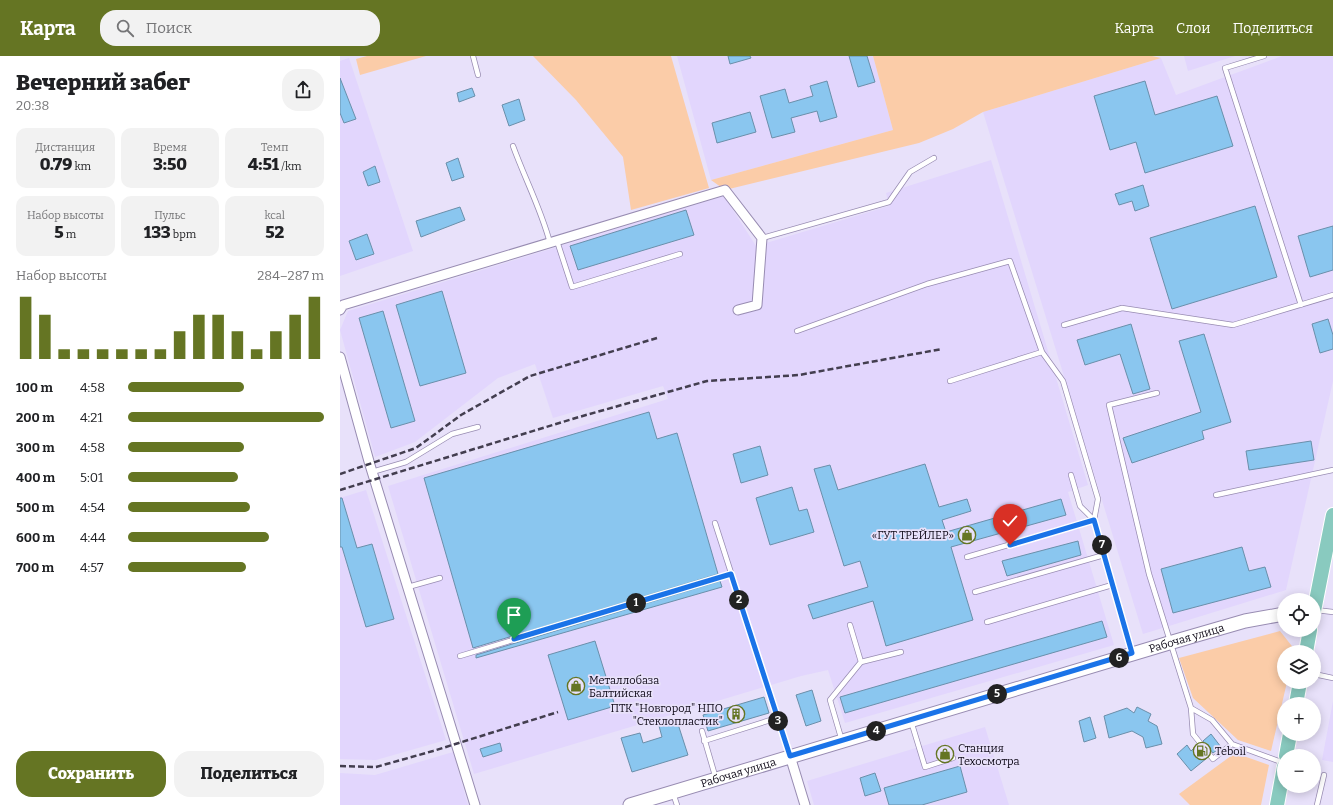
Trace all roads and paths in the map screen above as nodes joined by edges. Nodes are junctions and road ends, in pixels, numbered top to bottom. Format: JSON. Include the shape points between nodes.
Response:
{"nodes":[{"id":1,"x":473,"y":56,"type":"edge"},
{"id":2,"x":1264,"y":56,"type":"edge"},
{"id":3,"x":478,"y":75,"type":"dead end"},
{"id":4,"x":513,"y":146,"type":"dead end"},
{"id":5,"x":934,"y":158,"type":"dead end"},
{"id":6,"x":762,"y":238,"type":"junction"},
{"id":7,"x":554,"y":242,"type":"junction"},
{"id":8,"x":680,"y":254,"type":"dead end"},
{"id":9,"x":1333,"y":295,"type":"edge"},
{"id":10,"x":1301,"y":305,"type":"junction"},
{"id":11,"x":340,"y":310,"type":"edge"},
{"id":12,"x":738,"y":310,"type":"dead end"},
{"id":13,"x":1064,"y":325,"type":"dead end"},
{"id":14,"x":797,"y":332,"type":"dead end"},
{"id":15,"x":1042,"y":352,"type":"junction"},
{"id":16,"x":340,"y":357,"type":"edge"},
{"id":17,"x":342,"y":374,"type":"edge"},
{"id":18,"x":950,"y":381,"type":"dead end"},
{"id":19,"x":1157,"y":393,"type":"dead end"},
{"id":20,"x":478,"y":427,"type":"dead end"},
{"id":21,"x":1333,"y":470,"type":"edge"},
{"id":22,"x":372,"y":472,"type":"junction"},
{"id":23,"x":1071,"y":475,"type":"dead end"},
{"id":24,"x":1216,"y":495,"type":"dead end"},
{"id":25,"x":1333,"y":515,"type":"edge"},
{"id":26,"x":1094,"y":520,"type":"junction"},
{"id":27,"x":715,"y":523,"type":"dead end"},
{"id":28,"x":1104,"y":555,"type":"junction"},
{"id":29,"x":967,"y":557,"type":"dead end"},
{"id":30,"x":731,"y":574,"type":"junction"},
{"id":31,"x":440,"y":578,"type":"dead end"},
{"id":32,"x":1112,"y":585,"type":"junction"},
{"id":33,"x":408,"y":587,"type":"junction"},
{"id":34,"x":975,"y":592,"type":"dead end"},
{"id":35,"x":1317,"y":593,"type":"edge"},
{"id":36,"x":1321,"y":611,"type":"edge"},
{"id":37,"x":1333,"y":612,"type":"edge"},
{"id":38,"x":1277,"y":615,"type":"edge"},
{"id":39,"x":987,"y":622,"type":"dead end"},
{"id":40,"x":850,"y":625,"type":"dead end"},
{"id":41,"x":1169,"y":642,"type":"junction"},
{"id":42,"x":901,"y":652,"type":"dead end"},
{"id":43,"x":1132,"y":653,"type":"junction"},
{"id":44,"x":460,"y":656,"type":"dead end"},
{"id":45,"x":861,"y":662,"type":"junction"},
{"id":46,"x":1321,"y":675,"type":"edge"},
{"id":47,"x":1333,"y":678,"type":"edge"},
{"id":48,"x":1191,"y":708,"type":"junction"},
{"id":49,"x":777,"y":718,"type":"junction"},
{"id":50,"x":911,"y":720,"type":"junction"},
{"id":51,"x":702,"y":731,"type":"dead end"},
{"id":52,"x":704,"y":741,"type":"junction"},
{"id":53,"x":842,"y":741,"type":"junction"},
{"id":54,"x":1232,"y":744,"type":"junction"},
{"id":55,"x":790,"y":756,"type":"junction"},
{"id":56,"x":953,"y":758,"type":"dead end"},
{"id":57,"x":1277,"y":760,"type":"edge"},
{"id":58,"x":1324,"y":774,"type":"dead end"},
{"id":59,"x":716,"y":779,"type":"junction"},
{"id":60,"x":673,"y":792,"type":"junction"},
{"id":61,"x":1279,"y":793,"type":"edge"},
{"id":62,"x":475,"y":805,"type":"edge"},
{"id":63,"x":630,"y":805,"type":"edge"},
{"id":64,"x":677,"y":805,"type":"edge"},
{"id":65,"x":805,"y":805,"type":"edge"},
{"id":66,"x":1277,"y":805,"type":"edge"},
{"id":67,"x":1317,"y":805,"type":"edge"}],
"edges":[{"from":1,"to":3,"type":"lane"},
{"from":2,"to":10,"type":"lane","via":[[1225,68]]},
{"from":4,"to":7,"type":"lane","via":[[524,178]]},
{"from":5,"to":6,"type":"lane","via":[[910,172],[889,202]]},
{"from":6,"to":7,"type":"street","via":[[725,190]]},
{"from":6,"to":12,"type":"street","via":[[757,304]]},
{"from":7,"to":8,"type":"lane","via":[[572,287]]},
{"from":7,"to":11,"type":"street","via":[[343,305]]},
{"from":9,"to":10,"type":"lane"},
{"from":10,"to":13,"type":"lane","via":[[1233,325],[1122,308]]},
{"from":14,"to":15,"type":"lane","via":[[927,284],[1010,261]]},
{"from":15,"to":18,"type":"lane"},
{"from":15,"to":26,"type":"lane","via":[[1063,381],[1098,499]]},
{"from":16,"to":17,"type":"street"},
{"from":17,"to":22,"type":"street"},
{"from":19,"to":41,"type":"lane","via":[[1109,405],[1149,574]]},
{"from":20,"to":22,"type":"lane","via":[[452,434],[406,462]]},
{"from":21,"to":24,"type":"lane"},
{"from":22,"to":33,"type":"street"},
{"from":23,"to":26,"type":"lane","via":[[1080,506]]},
{"from":25,"to":35,"type":"main road"},
{"from":26,"to":28,"type":"lane"},
{"from":26,"to":29,"type":"lane"},
{"from":27,"to":30,"type":"lane"},
{"from":28,"to":32,"type":"lane"},
{"from":28,"to":34,"type":"lane"},
{"from":30,"to":44,"type":"lane"},
{"from":30,"to":49,"type":"lane"},
{"from":31,"to":33,"type":"lane"},
{"from":32,"to":39,"type":"lane"},
{"from":32,"to":43,"type":"lane"},
{"from":33,"to":62,"type":"street"},
{"from":36,"to":37,"type":"lane"},
{"from":38,"to":41,"type":"main road","name":"Рабочая улица","via":[[1245,621]]},
{"from":40,"to":45,"type":"lane"},
{"from":41,"to":43,"type":"main road","name":"Рабочая улица"},
{"from":41,"to":48,"type":"lane"},
{"from":42,"to":45,"type":"lane"},
{"from":43,"to":50,"type":"main road","name":"Рабочая улица"},
{"from":45,"to":53,"type":"lane","via":[[830,700]]},
{"from":46,"to":47,"type":"lane"},
{"from":48,"to":54,"type":"lane","via":[[1212,720]]},
{"from":48,"to":54,"type":"lane","via":[[1194,734],[1213,759]]},
{"from":49,"to":52,"type":"lane"},
{"from":49,"to":55,"type":"lane"},
{"from":50,"to":53,"type":"main road","name":"Рабочая улица"},
{"from":50,"to":56,"type":"lane","via":[[925,767]]},
{"from":51,"to":52,"type":"lane"},
{"from":52,"to":59,"type":"lane"},
{"from":53,"to":55,"type":"main road","name":"Рабочая улица"},
{"from":54,"to":57,"type":"lane"},
{"from":55,"to":59,"type":"main road","name":"Рабочая улица"},
{"from":55,"to":65,"type":"street"},
{"from":58,"to":67,"type":"lane"},
{"from":59,"to":60,"type":"main road","name":"Рабочая улица"},
{"from":60,"to":63,"type":"main road","name":"Рабочая улица"},
{"from":60,"to":64,"type":"lane"},
{"from":61,"to":66,"type":"main road"}]}
